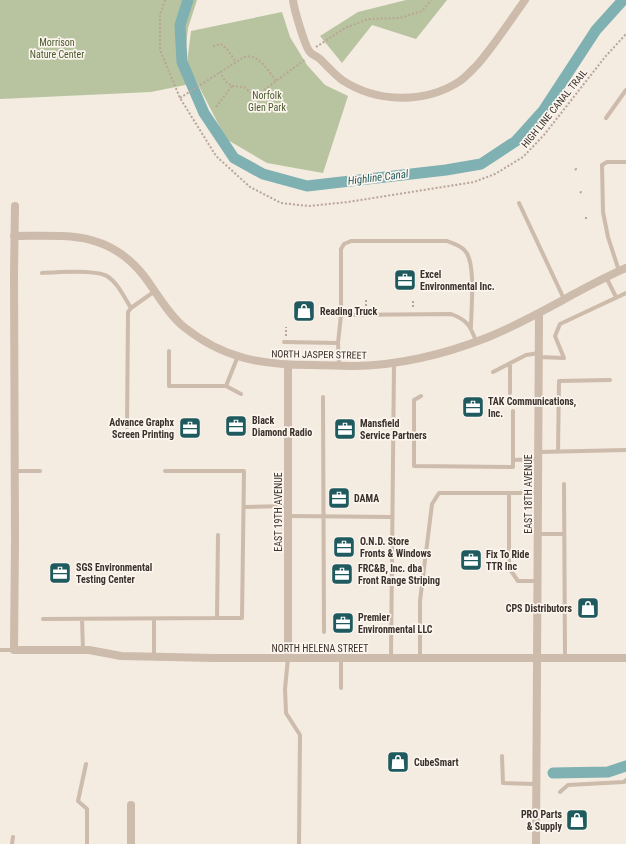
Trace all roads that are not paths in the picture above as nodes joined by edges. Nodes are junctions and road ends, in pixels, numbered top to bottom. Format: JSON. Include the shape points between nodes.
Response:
{"nodes":[{"id":1,"x":293,"y":0,"type":"edge"},
{"id":2,"x":525,"y":0,"type":"edge"},
{"id":3,"x":626,"y":90,"type":"edge"},
{"id":4,"x":606,"y":118,"type":"dead end"},
{"id":5,"x":626,"y":162,"type":"edge"},
{"id":6,"x":519,"y":203,"type":"dead end"},
{"id":7,"x":15,"y":206,"type":"dead end"},
{"id":8,"x":14,"y":236,"type":"junction"},
{"id":9,"x":622,"y":270,"type":"edge"},
{"id":10,"x":42,"y":273,"type":"dead end"},
{"id":11,"x":606,"y":277,"type":"junction"},
{"id":12,"x":155,"y":291,"type":"junction"},
{"id":13,"x":626,"y":292,"type":"edge"},
{"id":14,"x":616,"y":297,"type":"junction"},
{"id":15,"x":564,"y":299,"type":"junction"},
{"id":16,"x":131,"y":308,"type":"junction"},
{"id":17,"x":539,"y":313,"type":"junction"},
{"id":18,"x":341,"y":315,"type":"junction"},
{"id":19,"x":471,"y":327,"type":"junction"},
{"id":20,"x":284,"y":342,"type":"dead end"},
{"id":21,"x":476,"y":342,"type":"junction"},
{"id":22,"x":338,"y":343,"type":"junction"},
{"id":23,"x":169,"y":351,"type":"dead end"},
{"id":24,"x":539,"y":355,"type":"junction"},
{"id":25,"x":238,"y":356,"type":"junction"},
{"id":26,"x":394,"y":362,"type":"junction"},
{"id":27,"x":510,"y":364,"type":"junction"},
{"id":28,"x":288,"y":365,"type":"junction"},
{"id":29,"x":339,"y":366,"type":"junction"},
{"id":30,"x":493,"y":372,"type":"dead end"},
{"id":31,"x":610,"y":380,"type":"dead end"},
{"id":32,"x":226,"y":386,"type":"junction"},
{"id":33,"x":510,"y":393,"type":"dead end"},
{"id":34,"x":241,"y":394,"type":"dead end"},
{"id":35,"x":421,"y":396,"type":"dead end"},
{"id":36,"x":323,"y":397,"type":"dead end"},
{"id":37,"x":512,"y":411,"type":"dead end"},
{"id":38,"x":127,"y":427,"type":"dead end"},
{"id":39,"x":626,"y":450,"type":"edge"},
{"id":40,"x":558,"y":452,"type":"junction"},
{"id":41,"x":539,"y":456,"type":"junction"},
{"id":42,"x":513,"y":460,"type":"junction"},
{"id":43,"x":15,"y":471,"type":"junction"},
{"id":44,"x":40,"y":471,"type":"dead end"},
{"id":45,"x":165,"y":472,"type":"dead end"},
{"id":46,"x":564,"y":484,"type":"dead end"},
{"id":47,"x":509,"y":493,"type":"junction"},
{"id":48,"x":538,"y":493,"type":"junction"},
{"id":49,"x":288,"y":506,"type":"junction"},
{"id":50,"x":244,"y":507,"type":"junction"},
{"id":51,"x":288,"y":516,"type":"junction"},
{"id":52,"x":324,"y":517,"type":"junction"},
{"id":53,"x":392,"y":517,"type":"junction"},
{"id":54,"x":538,"y":534,"type":"junction"},
{"id":55,"x":564,"y":534,"type":"junction"},
{"id":56,"x":218,"y":535,"type":"dead end"},
{"id":57,"x":538,"y":581,"type":"junction"},
{"id":58,"x":217,"y":618,"type":"junction"},
{"id":59,"x":43,"y":619,"type":"dead end"},
{"id":60,"x":82,"y":619,"type":"junction"},
{"id":61,"x":154,"y":619,"type":"junction"},
{"id":62,"x":324,"y":632,"type":"dead end"},
{"id":63,"x":0,"y":650,"type":"edge"},
{"id":64,"x":14,"y":650,"type":"junction"},
{"id":65,"x":83,"y":650,"type":"junction"},
{"id":66,"x":154,"y":657,"type":"junction"},
{"id":67,"x":288,"y":658,"type":"junction"},
{"id":68,"x":341,"y":658,"type":"junction"},
{"id":69,"x":420,"y":658,"type":"junction"},
{"id":70,"x":537,"y":658,"type":"junction"},
{"id":71,"x":565,"y":658,"type":"junction"},
{"id":72,"x":626,"y":658,"type":"edge"},
{"id":73,"x":392,"y":659,"type":"junction"},
{"id":74,"x":340,"y":688,"type":"dead end"},
{"id":75,"x":502,"y":756,"type":"dead end"},
{"id":76,"x":86,"y":764,"type":"dead end"},
{"id":77,"x":626,"y":780,"type":"edge"},
{"id":78,"x":537,"y":784,"type":"junction"},
{"id":79,"x":560,"y":792,"type":"dead end"},
{"id":80,"x":131,"y":805,"type":"dead end"},
{"id":81,"x":13,"y":837,"type":"dead end"},
{"id":82,"x":12,"y":844,"type":"edge"},
{"id":83,"x":87,"y":844,"type":"edge"},
{"id":84,"x":132,"y":844,"type":"edge"},
{"id":85,"x":299,"y":844,"type":"edge"},
{"id":86,"x":536,"y":844,"type":"edge"}],
"edges":[{"from":1,"to":2,"type":"street","via":[[297,19],[310,52],[353,86],[382,96],[401,98],[421,97],[444,90],[462,80],[486,54]]},
{"from":3,"to":4,"type":"lane"},
{"from":5,"to":9,"type":"lane","via":[[607,162],[602,165],[603,212],[608,237]]},
{"from":6,"to":15,"type":"lane"},
{"from":7,"to":8,"type":"street"},
{"from":8,"to":12,"type":"street","name":"NORTH JASPER STREET","via":[[68,236],[103,243],[134,264]]},
{"from":8,"to":43,"type":"street"},
{"from":9,"to":11,"type":"street","name":"NORTH JASPER STREET"},
{"from":10,"to":16,"type":"lane","via":[[96,272],[113,281]]},
{"from":11,"to":14,"type":"lane"},
{"from":11,"to":15,"type":"street","name":"NORTH JASPER STREET"},
{"from":12,"to":16,"type":"lane"},
{"from":12,"to":25,"type":"street","name":"NORTH JASPER STREET","via":[[183,326],[220,350]]},
{"from":13,"to":14,"type":"lane"},
{"from":14,"to":24,"type":"lane","via":[[560,324],[555,336],[564,358]]},
{"from":15,"to":17,"type":"street","name":"NORTH JASPER STREET"},
{"from":16,"to":38,"type":"lane","via":[[128,312]]},
{"from":17,"to":21,"type":"street","name":"NORTH JASPER STREET"},
{"from":17,"to":24,"type":"street","name":"EAST 18TH AVENUE"},
{"from":18,"to":19,"type":"lane","via":[[451,314],[461,318]]},
{"from":18,"to":19,"type":"lane","via":[[341,249],[344,244],[351,241],[448,241],[467,253],[470,264]]},
{"from":18,"to":22,"type":"lane"},
{"from":19,"to":21,"type":"lane"},
{"from":20,"to":22,"type":"lane"},
{"from":21,"to":26,"type":"street","name":"NORTH JASPER STREET","via":[[432,356]]},
{"from":22,"to":29,"type":"lane"},
{"from":23,"to":32,"type":"lane","via":[[169,386]]},
{"from":24,"to":27,"type":"lane","via":[[526,355]]},
{"from":24,"to":41,"type":"street","name":"EAST 18TH AVENUE"},
{"from":25,"to":28,"type":"street","name":"NORTH JASPER STREET"},
{"from":25,"to":32,"type":"lane"},
{"from":26,"to":29,"type":"street","name":"NORTH JASPER STREET"},
{"from":26,"to":53,"type":"lane"},
{"from":27,"to":30,"type":"lane"},
{"from":27,"to":33,"type":"lane"},
{"from":28,"to":29,"type":"street","name":"NORTH JASPER STREET"},
{"from":28,"to":49,"type":"street","name":"EAST 19TH AVENUE"},
{"from":31,"to":40,"type":"lane","via":[[559,381]]},
{"from":32,"to":34,"type":"lane"},
{"from":35,"to":42,"type":"lane","via":[[414,400],[414,466],[513,466]]},
{"from":36,"to":52,"type":"lane"},
{"from":37,"to":42,"type":"lane"},
{"from":39,"to":40,"type":"lane"},
{"from":40,"to":41,"type":"lane"},
{"from":41,"to":42,"type":"lane"},
{"from":41,"to":48,"type":"street","name":"EAST 18TH AVENUE"},
{"from":43,"to":44,"type":"lane"},
{"from":43,"to":64,"type":"street"},
{"from":45,"to":50,"type":"lane","via":[[244,471]]},
{"from":46,"to":55,"type":"lane"},
{"from":47,"to":48,"type":"lane"},
{"from":47,"to":57,"type":"lane","via":[[509,568],[518,581]]},
{"from":47,"to":69,"type":"lane","via":[[439,493],[432,504],[420,601]]},
{"from":48,"to":54,"type":"street","name":"EAST 18TH AVENUE"},
{"from":49,"to":50,"type":"lane"},
{"from":49,"to":51,"type":"street","name":"EAST 19TH AVENUE"},
{"from":50,"to":58,"type":"lane","via":[[242,618]]},
{"from":51,"to":52,"type":"lane"},
{"from":51,"to":67,"type":"street","name":"EAST 19TH AVENUE"},
{"from":52,"to":53,"type":"lane"},
{"from":52,"to":62,"type":"lane"},
{"from":53,"to":73,"type":"lane"},
{"from":54,"to":55,"type":"lane"},
{"from":54,"to":57,"type":"street","name":"EAST 18TH AVENUE"},
{"from":55,"to":71,"type":"lane"},
{"from":56,"to":58,"type":"lane"},
{"from":57,"to":70,"type":"street","name":"EAST 18TH AVENUE"},
{"from":58,"to":61,"type":"lane"},
{"from":59,"to":60,"type":"lane"},
{"from":60,"to":61,"type":"lane"},
{"from":60,"to":65,"type":"lane"},
{"from":61,"to":66,"type":"lane"},
{"from":63,"to":64,"type":"lane"},
{"from":64,"to":65,"type":"street","name":"NORTH HELENA STREET"},
{"from":65,"to":66,"type":"street","name":"NORTH HELENA STREET","via":[[121,656]]},
{"from":66,"to":67,"type":"street","name":"NORTH HELENA STREET"},
{"from":67,"to":68,"type":"street","name":"NORTH HELENA STREET"},
{"from":67,"to":85,"type":"lane","via":[[286,713],[300,735]]},
{"from":68,"to":73,"type":"street","name":"NORTH HELENA STREET"},
{"from":68,"to":74,"type":"lane"},
{"from":69,"to":70,"type":"street","name":"NORTH HELENA STREET"},
{"from":69,"to":73,"type":"street","name":"NORTH HELENA STREET"},
{"from":70,"to":71,"type":"street","name":"NORTH HELENA STREET"},
{"from":70,"to":78,"type":"street","name":"EAST 18TH AVENUE"},
{"from":71,"to":72,"type":"street","name":"NORTH HELENA STREET"},
{"from":75,"to":78,"type":"lane","via":[[503,784]]},
{"from":76,"to":83,"type":"lane","via":[[78,801],[86,809]]},
{"from":77,"to":79,"type":"lane","via":[[568,784]]},
{"from":78,"to":86,"type":"street","name":"EAST 18TH AVENUE"},
{"from":80,"to":84,"type":"street"},
{"from":81,"to":82,"type":"lane"}]}
